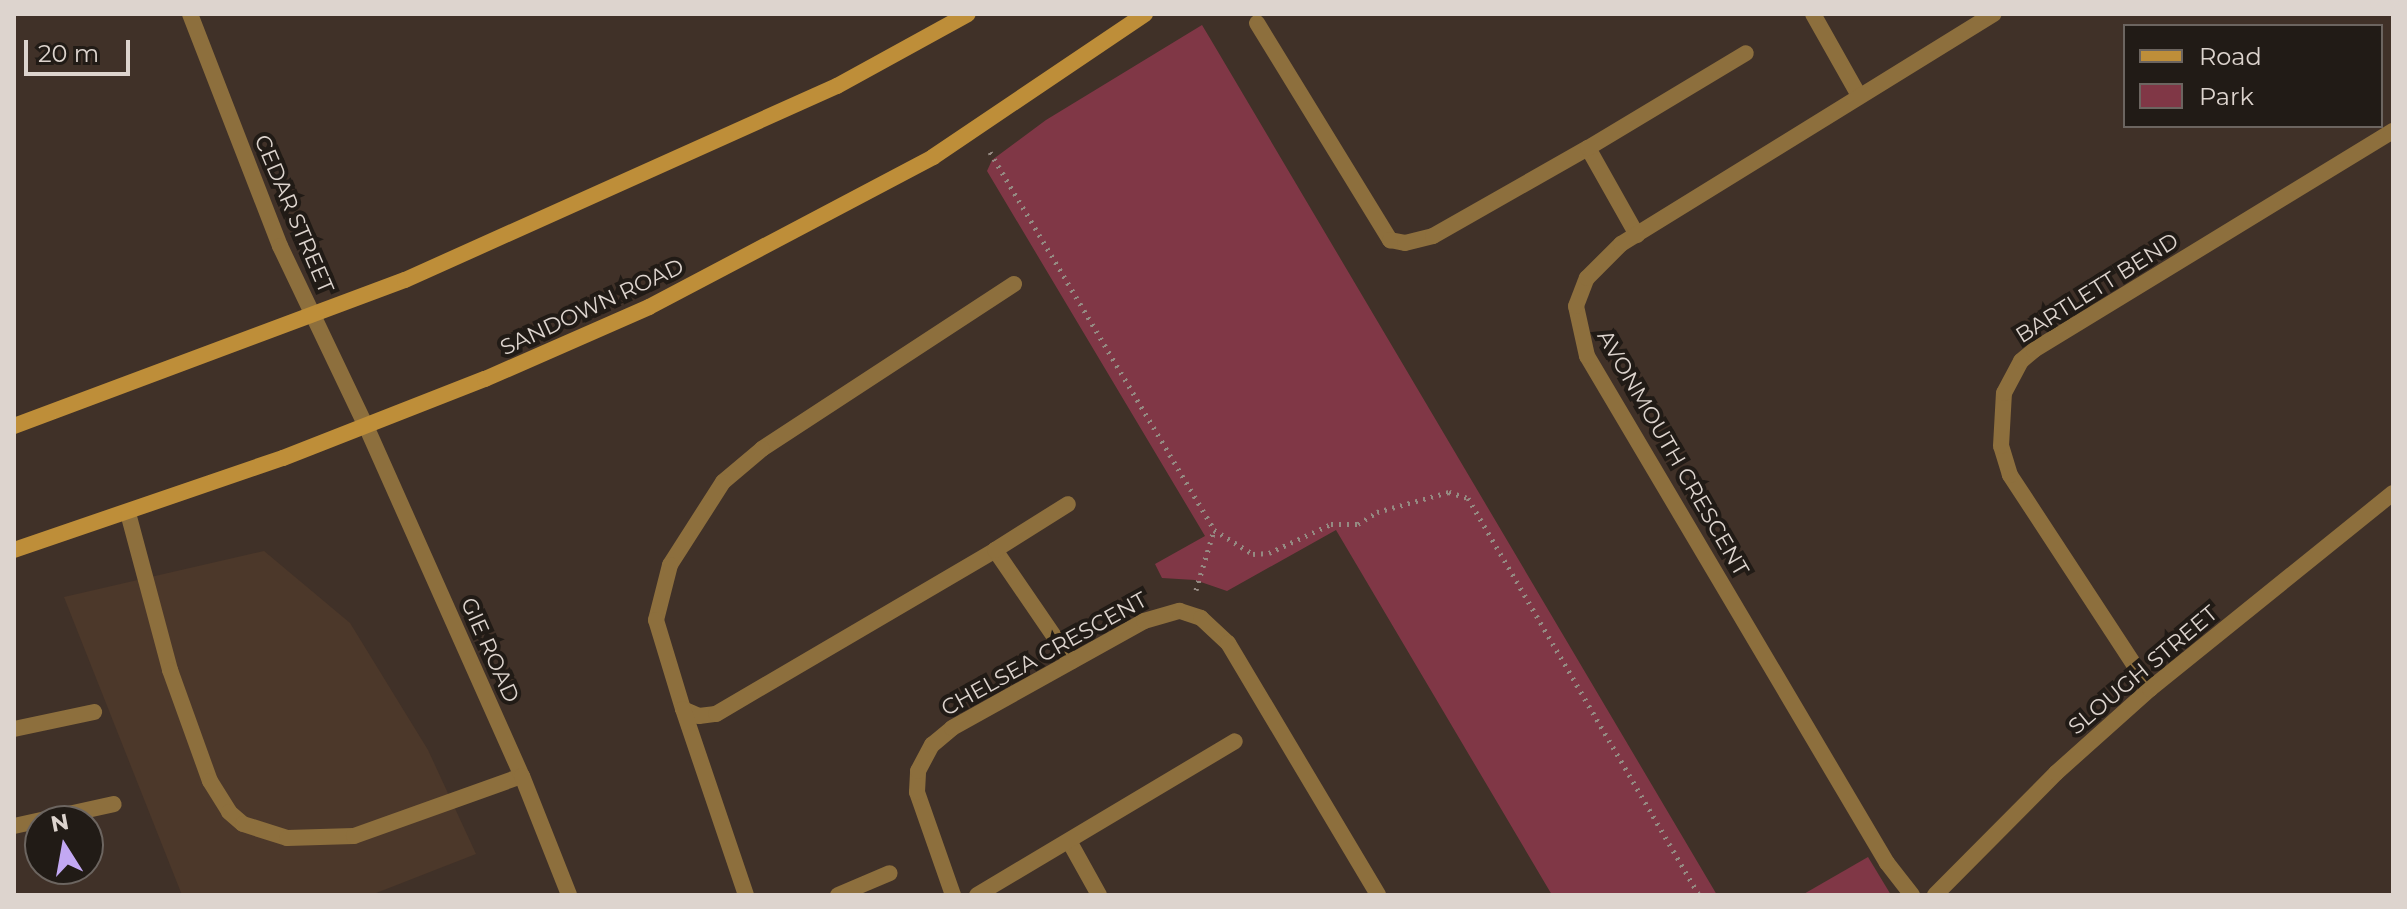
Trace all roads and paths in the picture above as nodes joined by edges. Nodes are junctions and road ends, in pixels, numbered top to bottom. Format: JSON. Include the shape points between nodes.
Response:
{"nodes":[{"id":1,"x":190,"y":14,"type":"edge"},
{"id":2,"x":968,"y":14,"type":"edge"},
{"id":3,"x":1145,"y":14,"type":"edge"},
{"id":4,"x":1813,"y":14,"type":"edge"},
{"id":5,"x":1994,"y":14,"type":"edge"},
{"id":6,"x":1257,"y":23,"type":"dead end"},
{"id":7,"x":1746,"y":53,"type":"dead end"},
{"id":8,"x":1858,"y":94,"type":"junction"},
{"id":9,"x":2393,"y":131,"type":"edge"},
{"id":10,"x":1588,"y":148,"type":"junction"},
{"id":11,"x":990,"y":152,"type":"dead end"},
{"id":12,"x":1637,"y":235,"type":"junction"},
{"id":13,"x":1014,"y":284,"type":"dead end"},
{"id":14,"x":313,"y":316,"type":"junction"},
{"id":15,"x":14,"y":426,"type":"edge"},
{"id":16,"x":366,"y":426,"type":"junction"},
{"id":17,"x":2393,"y":493,"type":"edge"},
{"id":18,"x":1068,"y":504,"type":"dead end"},
{"id":19,"x":128,"y":513,"type":"junction"},
{"id":20,"x":1214,"y":530,"type":"junction"},
{"id":21,"x":14,"y":550,"type":"edge"},
{"id":22,"x":995,"y":550,"type":"junction"},
{"id":23,"x":1191,"y":613,"type":"junction"},
{"id":24,"x":1071,"y":661,"type":"junction"},
{"id":25,"x":2150,"y":689,"type":"junction"},
{"id":26,"x":683,"y":709,"type":"junction"},
{"id":27,"x":94,"y":712,"type":"dead end"},
{"id":28,"x":14,"y":729,"type":"edge"},
{"id":29,"x":1235,"y":741,"type":"dead end"},
{"id":30,"x":522,"y":776,"type":"junction"},
{"id":31,"x":114,"y":804,"type":"dead end"},
{"id":32,"x":14,"y":826,"type":"edge"},
{"id":33,"x":1069,"y":841,"type":"junction"},
{"id":34,"x":890,"y":873,"type":"dead end"},
{"id":35,"x":569,"y":895,"type":"edge"},
{"id":36,"x":746,"y":895,"type":"edge"},
{"id":37,"x":838,"y":895,"type":"edge"},
{"id":38,"x":953,"y":895,"type":"edge"},
{"id":39,"x":977,"y":895,"type":"edge"},
{"id":40,"x":1099,"y":895,"type":"edge"},
{"id":41,"x":1378,"y":895,"type":"edge"},
{"id":42,"x":1699,"y":895,"type":"edge"},
{"id":43,"x":1912,"y":895,"type":"edge"},
{"id":44,"x":1935,"y":895,"type":"edge"}],
"edges":[{"from":1,"to":14,"type":"street","name":"CEDAR STREET","via":[[280,246]]},
{"from":2,"to":14,"type":"main road","via":[[837,86],[647,175]]},
{"from":3,"to":16,"type":"main road","name":"SANDOWN ROAD","via":[[933,157],[763,250],[649,307]]},
{"from":4,"to":8,"type":"street"},
{"from":5,"to":8,"type":"street","name":"AVONMOUTH CRESCENT"},
{"from":6,"to":10,"type":"street","via":[[1390,240],[1405,243],[1433,236]]},
{"from":7,"to":10,"type":"street"},
{"from":8,"to":12,"type":"street","name":"AVONMOUTH CRESCENT"},
{"from":9,"to":25,"type":"street","name":"BARTLETT BEND","via":[[2034,350],[2021,361],[2004,393],[2001,446],[2010,475]]},
{"from":10,"to":12,"type":"street"},
{"from":11,"to":20,"type":"path"},
{"from":12,"to":43,"type":"street","name":"AVONMOUTH CRESCENT","via":[[1596,266],[1579,294],[1577,323],[1587,356],[1887,863]]},
{"from":13,"to":26,"type":"street","via":[[762,449],[723,482],[670,565],[656,620]]},
{"from":14,"to":15,"type":"main road"},
{"from":14,"to":16,"type":"street","name":"CEDAR STREET"},
{"from":16,"to":19,"type":"main road","name":"SANDOWN ROAD"},
{"from":16,"to":30,"type":"street","name":"GIE ROAD"},
{"from":17,"to":25,"type":"street","name":"SLOUGH STREET"},
{"from":18,"to":22,"type":"street"},
{"from":19,"to":21,"type":"main road","name":"SANDOWN ROAD"},
{"from":19,"to":30,"type":"street","via":[[170,670],[210,781],[217,798],[243,824],[287,838],[354,836]]},
{"from":20,"to":23,"type":"path"},
{"from":20,"to":42,"type":"path","via":[[1253,554],[1269,553],[1331,524],[1358,524],[1377,512],[1449,492],[1468,498]]},
{"from":22,"to":24,"type":"street"},
{"from":22,"to":26,"type":"street","via":[[716,714],[699,716]]},
{"from":23,"to":24,"type":"street","name":"CHELSEA CRESCENT","via":[[1149,618]]},
{"from":23,"to":41,"type":"street","via":[[1228,643]]},
{"from":24,"to":38,"type":"street","name":"CHELSEA CRESCENT","via":[[952,728],[921,764],[916,781],[919,804]]},
{"from":25,"to":44,"type":"street","name":"SLOUGH STREET","via":[[2056,773]]},
{"from":26,"to":36,"type":"street"},
{"from":27,"to":28,"type":"street"},
{"from":29,"to":33,"type":"street"},
{"from":30,"to":35,"type":"street","name":"GIE ROAD"},
{"from":31,"to":32,"type":"street"},
{"from":33,"to":39,"type":"street"},
{"from":33,"to":40,"type":"street"},
{"from":34,"to":37,"type":"street"}]}
